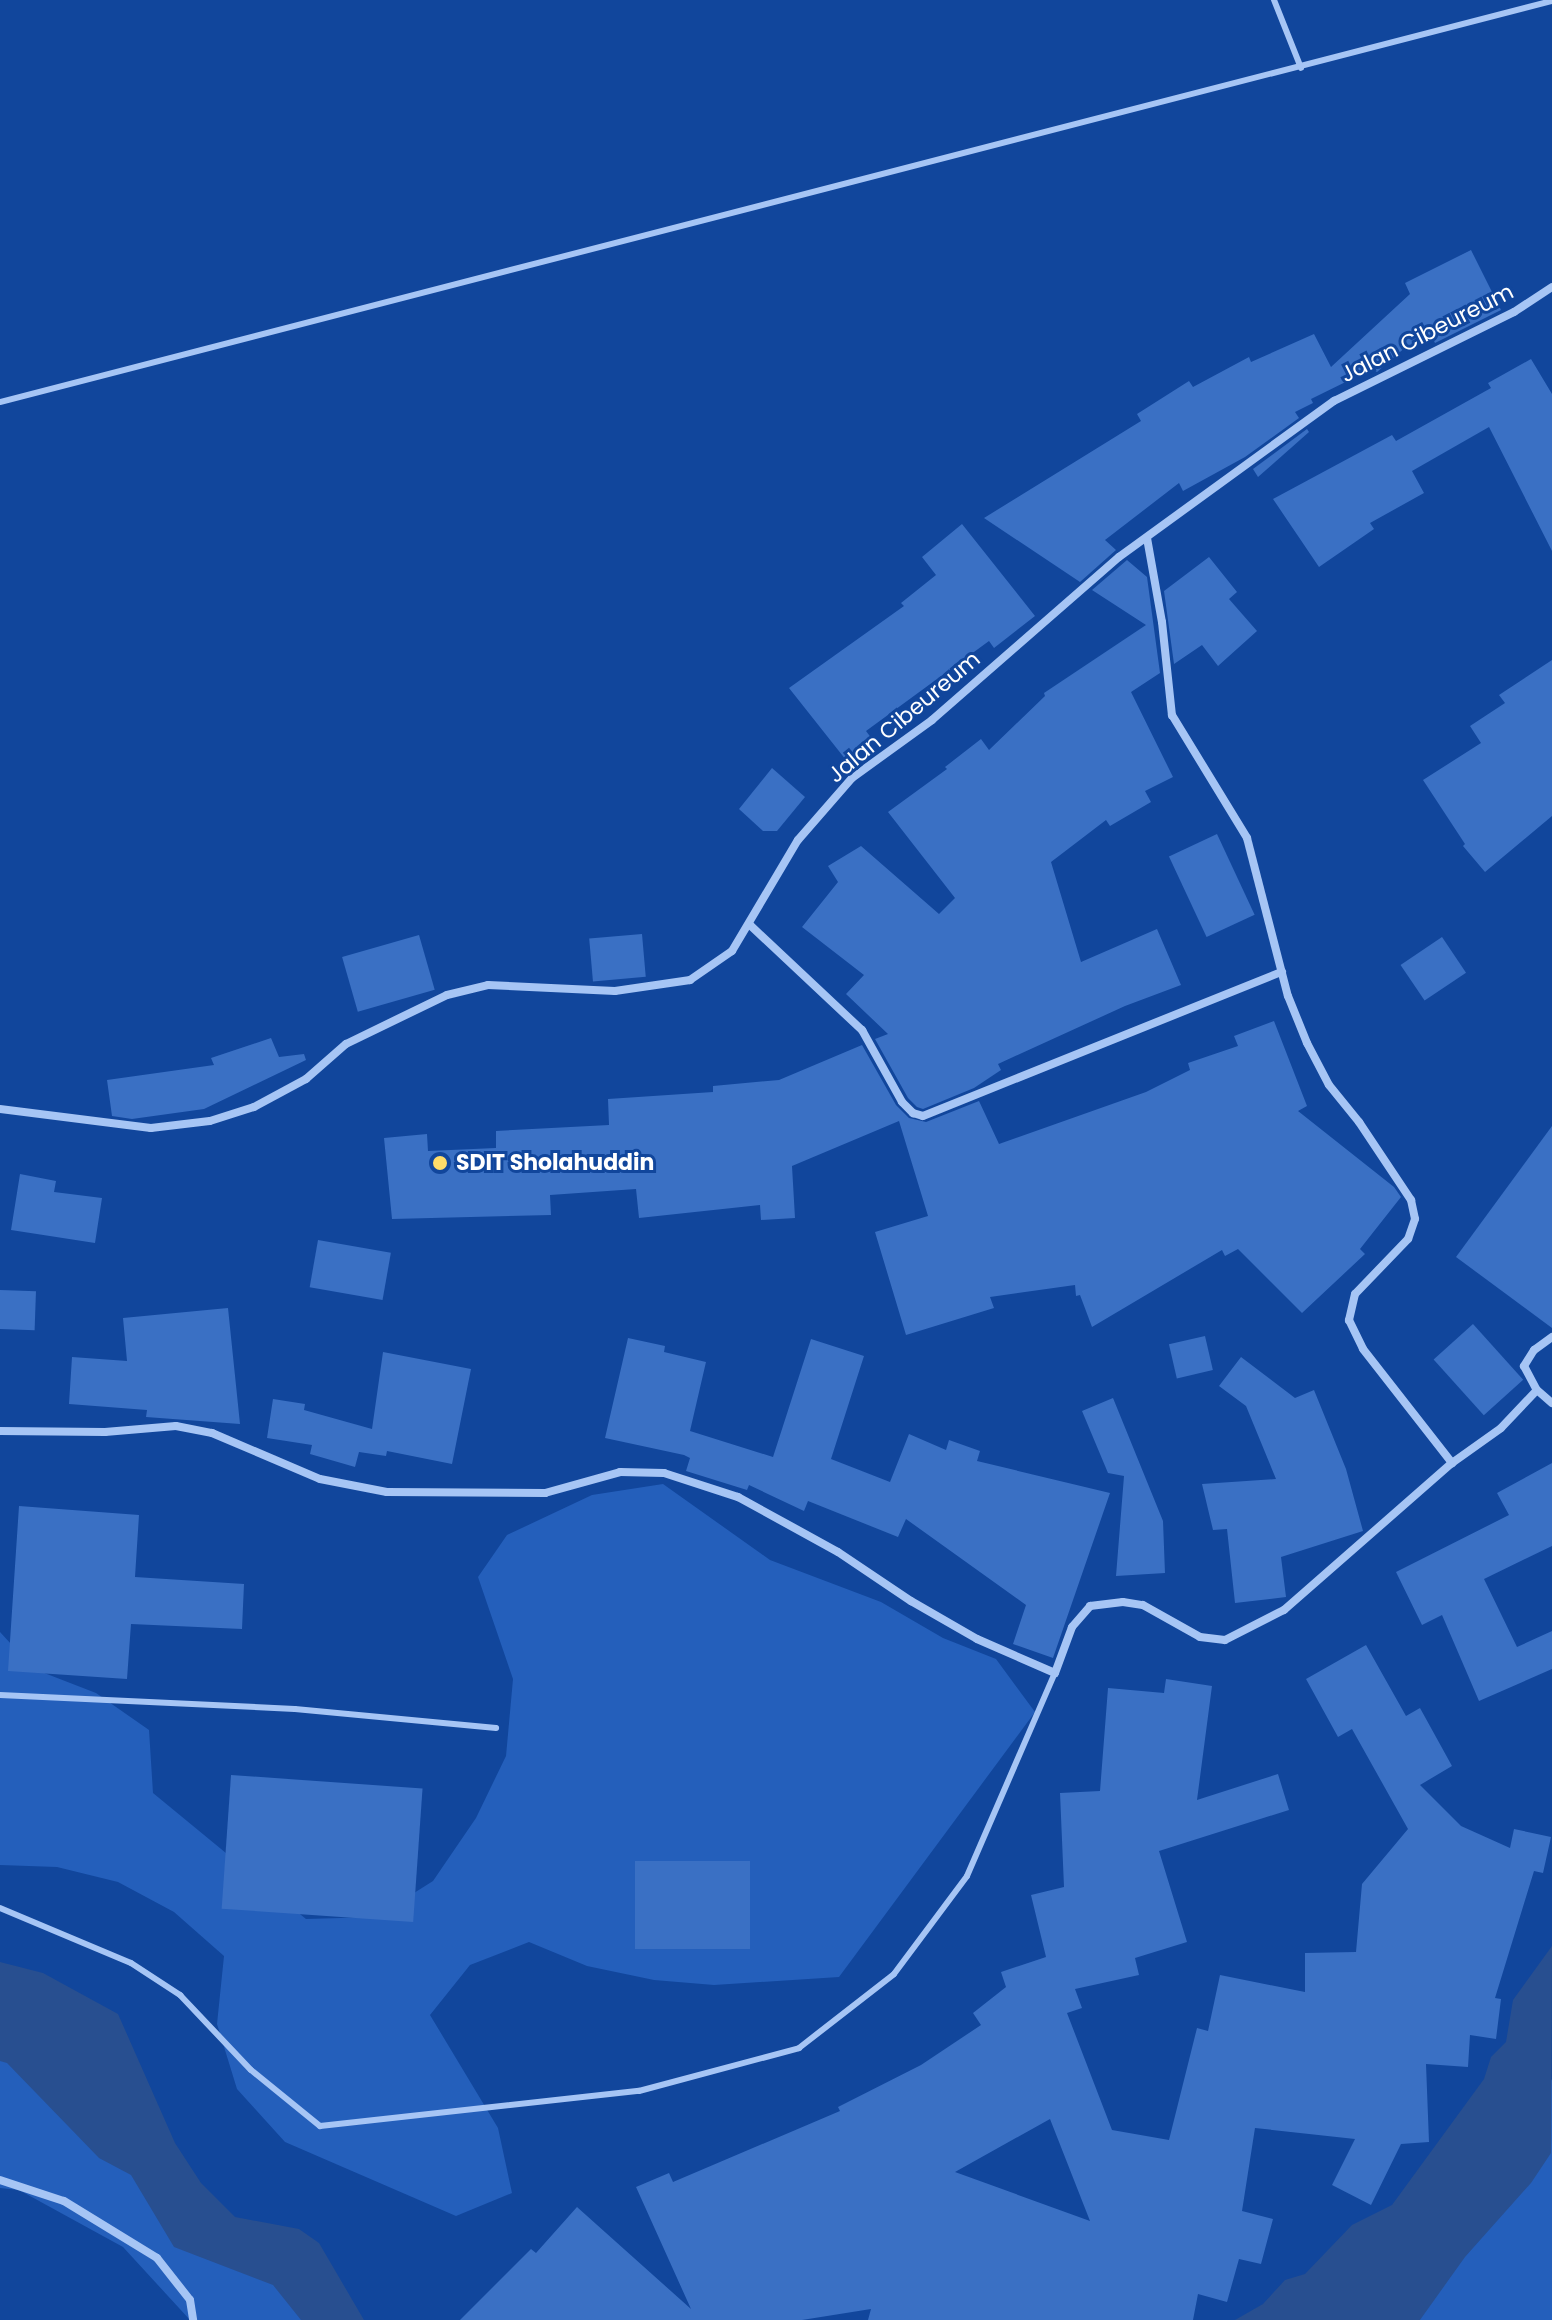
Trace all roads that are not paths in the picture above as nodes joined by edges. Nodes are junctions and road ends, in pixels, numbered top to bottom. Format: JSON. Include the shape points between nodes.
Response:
{"nodes":[{"id":1,"x":1274,"y":0,"type":"edge"},
{"id":2,"x":1552,"y":1,"type":"edge"},
{"id":3,"x":1301,"y":68,"type":"junction"},
{"id":4,"x":1552,"y":287,"type":"edge"},
{"id":5,"x":0,"y":402,"type":"edge"},
{"id":6,"x":1147,"y":538,"type":"junction"},
{"id":7,"x":750,"y":925,"type":"junction"},
{"id":8,"x":1282,"y":972,"type":"junction"},
{"id":9,"x":0,"y":1109,"type":"edge"},
{"id":10,"x":1552,"y":1337,"type":"edge"},
{"id":11,"x":1537,"y":1390,"type":"junction"},
{"id":12,"x":1552,"y":1403,"type":"edge"},
{"id":13,"x":0,"y":1431,"type":"edge"},
{"id":14,"x":1452,"y":1463,"type":"junction"},
{"id":15,"x":1055,"y":1673,"type":"junction"},
{"id":16,"x":0,"y":1695,"type":"edge"},
{"id":17,"x":496,"y":1728,"type":"dead end"},
{"id":18,"x":0,"y":1908,"type":"edge"},
{"id":19,"x":0,"y":2180,"type":"edge"},
{"id":20,"x":193,"y":2320,"type":"edge"}],
"edges":[{"from":1,"to":3,"type":"lane"},
{"from":2,"to":3,"type":"lane"},
{"from":3,"to":5,"type":"lane"},
{"from":4,"to":6,"type":"street","name":"Jalan Cibeureum","via":[[1514,312],[1334,401]]},
{"from":6,"to":7,"type":"street","name":"Jalan Cibeureum","via":[[932,720],[852,778],[798,840]]},
{"from":6,"to":8,"type":"street","via":[[1172,715],[1247,838]]},
{"from":7,"to":8,"type":"street","via":[[862,1030],[902,1102],[923,1116]]},
{"from":7,"to":9,"type":"street","name":"Jalan Cibeureum","via":[[732,951],[690,980],[615,991],[488,985],[447,995],[346,1044],[306,1079],[254,1107],[210,1121],[151,1128]]},
{"from":8,"to":14,"type":"street","via":[[1307,1043],[1329,1085],[1411,1200],[1415,1219],[1408,1239],[1355,1294],[1349,1320],[1363,1349]]},
{"from":10,"to":11,"type":"street","via":[[1525,1359],[1525,1373]]},
{"from":11,"to":12,"type":"street"},
{"from":11,"to":14,"type":"street","via":[[1501,1428]]},
{"from":13,"to":15,"type":"street","via":[[176,1426],[212,1433],[320,1479],[387,1492],[545,1493],[620,1472],[664,1473],[738,1497],[977,1639]]},
{"from":14,"to":15,"type":"street","via":[[1284,1610],[1251,1629],[1225,1640],[1200,1637],[1143,1605],[1090,1606],[1072,1627]]},
{"from":15,"to":18,"type":"lane","via":[[967,1876],[894,1974],[799,2048],[639,2091],[320,2126],[251,2070],[180,1995],[131,1963]]},
{"from":16,"to":17,"type":"lane","via":[[295,1709]]},
{"from":19,"to":20,"type":"street","via":[[64,2201],[157,2258],[190,2300]]}]}
